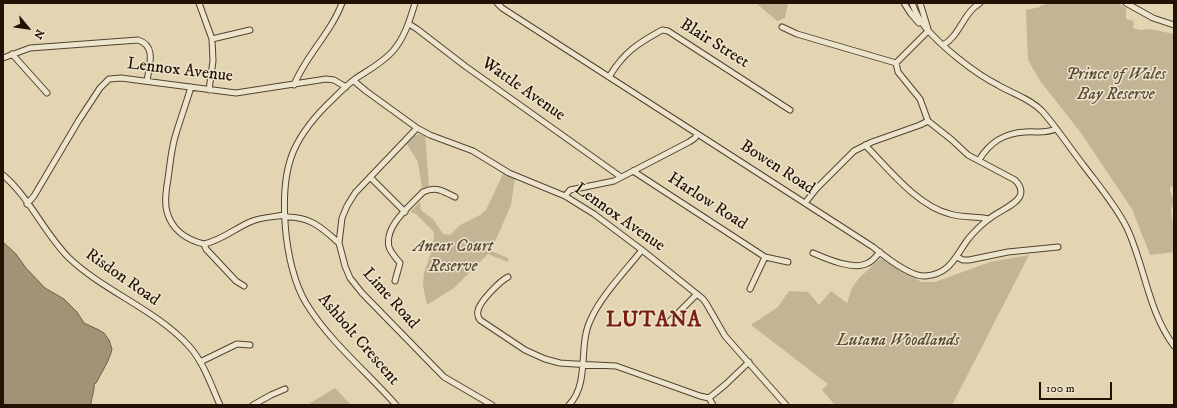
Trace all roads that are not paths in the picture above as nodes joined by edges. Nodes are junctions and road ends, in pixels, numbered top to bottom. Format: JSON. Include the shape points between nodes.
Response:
{"nodes":[{"id":1,"x":199,"y":3,"type":"edge"},
{"id":2,"x":342,"y":3,"type":"edge"},
{"id":3,"x":497,"y":3,"type":"edge"},
{"id":4,"x":904,"y":3,"type":"edge"},
{"id":5,"x":912,"y":3,"type":"edge"},
{"id":6,"x":980,"y":3,"type":"edge"},
{"id":7,"x":1126,"y":3,"type":"edge"},
{"id":8,"x":414,"y":4,"type":"edge"},
{"id":9,"x":921,"y":4,"type":"edge"},
{"id":10,"x":409,"y":24,"type":"junction"},
{"id":11,"x":1174,"y":25,"type":"edge"},
{"id":12,"x":782,"y":27,"type":"dead end"},
{"id":13,"x":927,"y":29,"type":"junction"},
{"id":14,"x":250,"y":30,"type":"dead end"},
{"id":15,"x":212,"y":39,"type":"junction"},
{"id":16,"x":943,"y":45,"type":"junction"},
{"id":17,"x":12,"y":54,"type":"junction"},
{"id":18,"x":3,"y":58,"type":"edge"},
{"id":19,"x":896,"y":63,"type":"junction"},
{"id":20,"x":609,"y":76,"type":"junction"},
{"id":21,"x":147,"y":81,"type":"junction"},
{"id":22,"x":354,"y":81,"type":"junction"},
{"id":23,"x":294,"y":84,"type":"junction"},
{"id":24,"x":346,"y":87,"type":"junction"},
{"id":25,"x":191,"y":88,"type":"junction"},
{"id":26,"x":209,"y":90,"type":"junction"},
{"id":27,"x":48,"y":92,"type":"dead end"},
{"id":28,"x":790,"y":110,"type":"dead end"},
{"id":29,"x":928,"y":120,"type":"junction"},
{"id":30,"x":416,"y":128,"type":"junction"},
{"id":31,"x":1056,"y":129,"type":"junction"},
{"id":32,"x":697,"y":134,"type":"junction"},
{"id":33,"x":865,"y":145,"type":"junction"},
{"id":34,"x":980,"y":160,"type":"junction"},
{"id":35,"x":633,"y":171,"type":"junction"},
{"id":36,"x":3,"y":175,"type":"edge"},
{"id":37,"x":370,"y":177,"type":"junction"},
{"id":38,"x":621,"y":178,"type":"junction"},
{"id":39,"x":565,"y":196,"type":"junction"},
{"id":40,"x":455,"y":197,"type":"dead end"},
{"id":41,"x":805,"y":203,"type":"junction"},
{"id":42,"x":27,"y":204,"type":"junction"},
{"id":43,"x":405,"y":212,"type":"junction"},
{"id":44,"x":285,"y":216,"type":"junction"},
{"id":45,"x":989,"y":219,"type":"junction"},
{"id":46,"x":339,"y":243,"type":"junction"},
{"id":47,"x":204,"y":244,"type":"junction"},
{"id":48,"x":1058,"y":247,"type":"dead end"},
{"id":49,"x":642,"y":250,"type":"junction"},
{"id":50,"x":880,"y":252,"type":"junction"},
{"id":51,"x":813,"y":253,"type":"dead end"},
{"id":52,"x":957,"y":257,"type":"junction"},
{"id":53,"x":765,"y":258,"type":"junction"},
{"id":54,"x":788,"y":262,"type":"dead end"},
{"id":55,"x":508,"y":277,"type":"dead end"},
{"id":56,"x":395,"y":282,"type":"dead end"},
{"id":57,"x":244,"y":286,"type":"dead end"},
{"id":58,"x":750,"y":289,"type":"dead end"},
{"id":59,"x":697,"y":294,"type":"junction"},
{"id":60,"x":670,"y":321,"type":"dead end"},
{"id":61,"x":250,"y":345,"type":"dead end"},
{"id":62,"x":1174,"y":346,"type":"edge"},
{"id":63,"x":200,"y":362,"type":"junction"},
{"id":64,"x":749,"y":362,"type":"junction"},
{"id":65,"x":582,"y":364,"type":"junction"},
{"id":66,"x":285,"y":389,"type":"dead end"},
{"id":67,"x":709,"y":398,"type":"junction"},
{"id":68,"x":220,"y":405,"type":"edge"},
{"id":69,"x":253,"y":405,"type":"edge"},
{"id":70,"x":396,"y":405,"type":"edge"},
{"id":71,"x":492,"y":405,"type":"edge"},
{"id":72,"x":569,"y":405,"type":"edge"},
{"id":73,"x":713,"y":405,"type":"edge"},
{"id":74,"x":786,"y":405,"type":"edge"}],
"edges":[{"from":1,"to":15,"type":"street"},
{"from":2,"to":23,"type":"street","via":[[337,16]]},
{"from":3,"to":20,"type":"street","name":"Bowen Road"},
{"from":4,"to":13,"type":"street","via":[[913,17]]},
{"from":5,"to":13,"type":"street"},
{"from":6,"to":16,"type":"street","via":[[972,9],[955,34]]},
{"from":7,"to":11,"type":"street","via":[[1153,18]]},
{"from":8,"to":10,"type":"street","name":"Ashbolt Crescent"},
{"from":9,"to":13,"type":"street"},
{"from":10,"to":22,"type":"street","name":"Ashbolt Crescent","via":[[390,54]]},
{"from":10,"to":38,"type":"street","name":"Wattle Avenue"},
{"from":12,"to":19,"type":"street","via":[[797,34]]},
{"from":13,"to":16,"type":"street"},
{"from":13,"to":19,"type":"street"},
{"from":14,"to":15,"type":"street"},
{"from":15,"to":26,"type":"street","via":[[213,61]]},
{"from":16,"to":31,"type":"street","via":[[980,75],[1033,103]]},
{"from":17,"to":18,"type":"street"},
{"from":17,"to":21,"type":"street","via":[[36,47],[138,40],[146,43],[151,52]]},
{"from":17,"to":27,"type":"street"},
{"from":19,"to":29,"type":"street","via":[[898,72],[920,99]]},
{"from":20,"to":28,"type":"street","name":"Blair Street","via":[[628,51],[662,30],[668,31]]},
{"from":20,"to":32,"type":"street","name":"Bowen Road"},
{"from":21,"to":25,"type":"street","name":"Lennox Avenue"},
{"from":21,"to":42,"type":"street","name":"Lennox Avenue","via":[[116,78],[104,84]]},
{"from":22,"to":24,"type":"street","name":"Ashbolt Crescent"},
{"from":22,"to":30,"type":"street","name":"Lennox Avenue"},
{"from":23,"to":24,"type":"street","name":"Lennox Avenue","via":[[331,79]]},
{"from":23,"to":26,"type":"street","name":"Lennox Avenue","via":[[236,93]]},
{"from":24,"to":44,"type":"street","name":"Ashbolt Crescent","via":[[312,121],[300,137],[287,171]]},
{"from":25,"to":26,"type":"street","name":"Lennox Avenue"},
{"from":25,"to":47,"type":"street","via":[[175,137],[165,204],[174,226],[188,239]]},
{"from":29,"to":33,"type":"street"},
{"from":29,"to":34,"type":"street","via":[[968,155]]},
{"from":30,"to":37,"type":"street","name":"Lime Road"},
{"from":30,"to":39,"type":"street","name":"Lennox Avenue","via":[[473,151],[509,172]]},
{"from":31,"to":34,"type":"street","via":[[1012,134],[1000,138]]},
{"from":31,"to":62,"type":"street","via":[[1115,207],[1127,229],[1159,321]]},
{"from":32,"to":35,"type":"street","via":[[689,142]]},
{"from":32,"to":41,"type":"street","name":"Bowen Road"},
{"from":33,"to":41,"type":"street","via":[[854,151]]},
{"from":33,"to":45,"type":"street","via":[[910,191],[932,207],[948,214]]},
{"from":34,"to":45,"type":"street","name":"Bowen Road","via":[[1015,180],[1022,190],[1016,201]]},
{"from":35,"to":38,"type":"street"},
{"from":35,"to":53,"type":"street","name":"Harlow Road"},
{"from":36,"to":42,"type":"street","name":"Risdon Road"},
{"from":37,"to":43,"type":"street"},
{"from":37,"to":46,"type":"street","name":"Lime Road","via":[[347,206],[342,218]]},
{"from":38,"to":39,"type":"street","via":[[570,190]]},
{"from":39,"to":49,"type":"street","name":"Lennox Avenue"},
{"from":40,"to":43,"type":"street","via":[[436,188],[430,189],[423,192]]},
{"from":41,"to":50,"type":"street","name":"Bowen Road"},
{"from":42,"to":63,"type":"street","name":"Risdon Road","via":[[70,258],[90,275],[172,332],[189,347]]},
{"from":43,"to":56,"type":"street","via":[[391,228],[389,237],[392,255],[400,263]]},
{"from":44,"to":46,"type":"street","via":[[303,218],[314,223]]},
{"from":44,"to":47,"type":"street","via":[[251,221],[213,242]]},
{"from":44,"to":70,"type":"street","name":"Ashbolt Crescent","via":[[291,264],[306,303],[338,343]]},
{"from":45,"to":52,"type":"street","name":"Bowen Road","via":[[970,237]]},
{"from":46,"to":71,"type":"street","name":"Lime Road","via":[[350,278],[362,293],[444,377]]},
{"from":47,"to":57,"type":"street","via":[[236,281]]},
{"from":48,"to":52,"type":"street","via":[[1008,252],[969,260]]},
{"from":49,"to":59,"type":"street","name":"Lennox Avenue"},
{"from":49,"to":65,"type":"street","via":[[589,321]]},
{"from":50,"to":51,"type":"street","via":[[867,264],[854,266],[828,260]]},
{"from":50,"to":52,"type":"street","name":"Bowen Road","via":[[921,276],[949,268]]},
{"from":53,"to":54,"type":"street","name":"Harlow Road"},
{"from":53,"to":58,"type":"street"},
{"from":55,"to":65,"type":"street","via":[[502,280],[480,305],[480,320],[536,356],[560,363]]},
{"from":59,"to":60,"type":"street"},
{"from":59,"to":64,"type":"street","name":"Lennox Avenue","via":[[706,303],[725,336]]},
{"from":61,"to":63,"type":"street","via":[[237,344]]},
{"from":63,"to":68,"type":"street","name":"Risdon Road"},
{"from":64,"to":67,"type":"street"},
{"from":64,"to":74,"type":"street","name":"Lennox Avenue"},
{"from":65,"to":67,"type":"street","via":[[616,366]]},
{"from":65,"to":72,"type":"street","via":[[580,386],[576,397]]},
{"from":66,"to":69,"type":"street"},
{"from":67,"to":73,"type":"street"}]}
